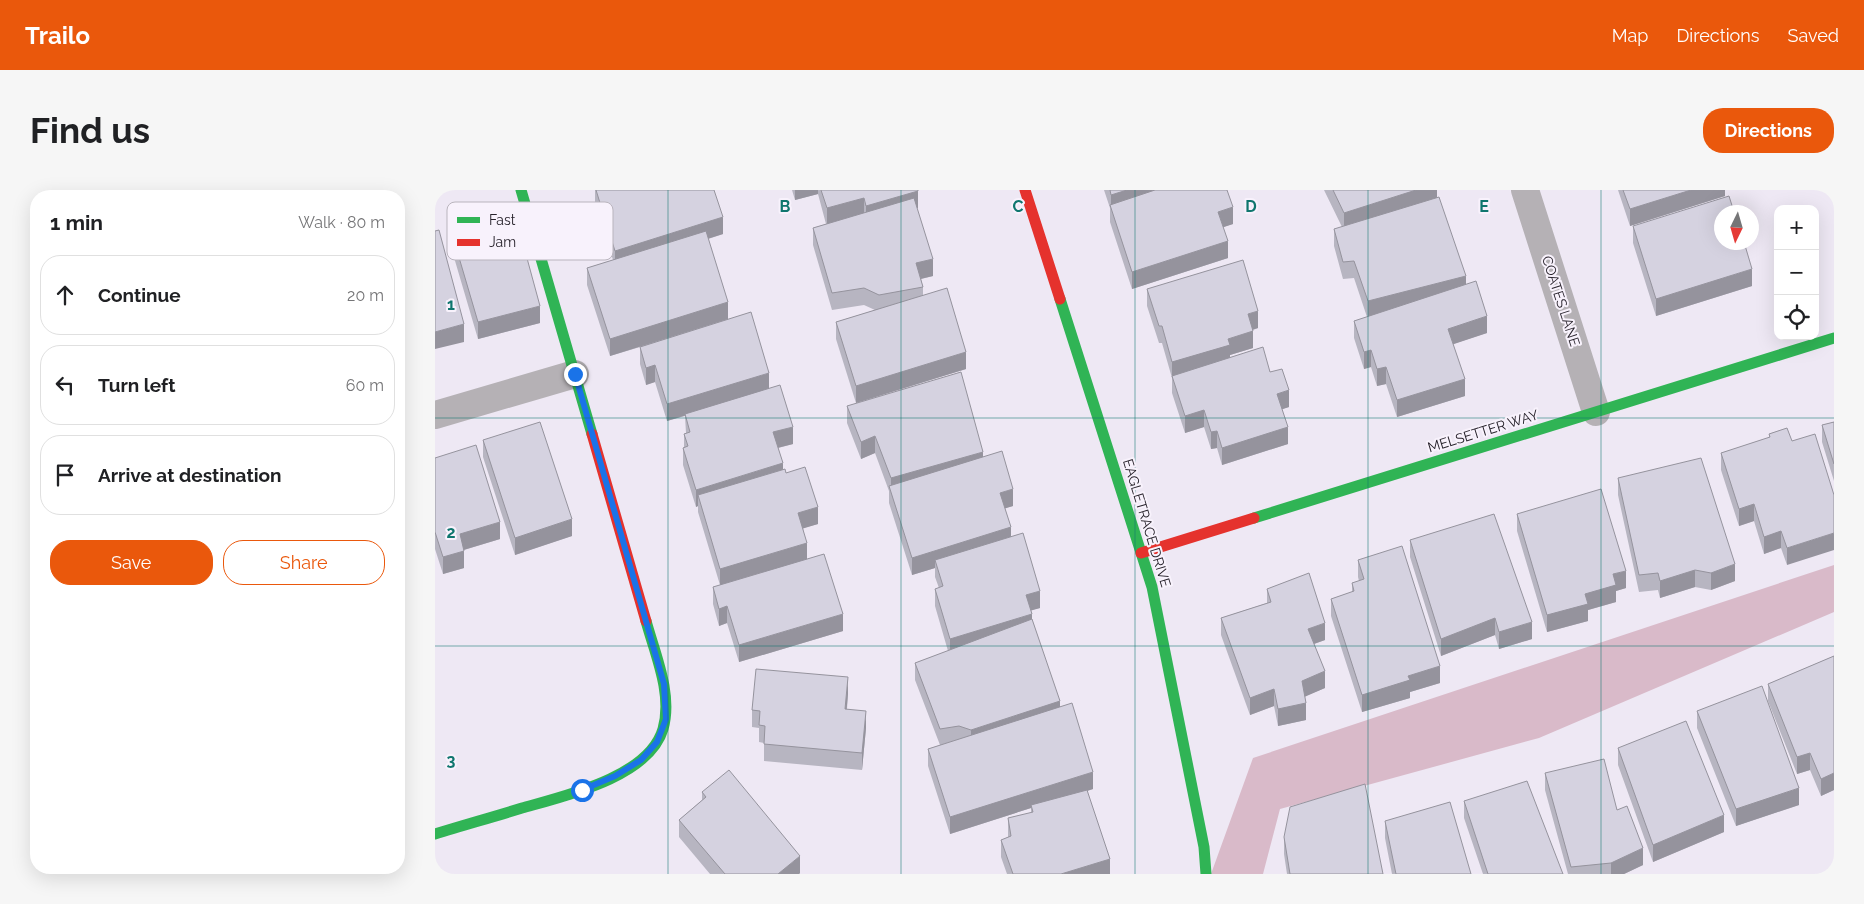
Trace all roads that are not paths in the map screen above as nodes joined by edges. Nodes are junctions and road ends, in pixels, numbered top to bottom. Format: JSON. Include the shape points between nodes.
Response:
{"nodes":[{"id":1,"x":521,"y":190,"type":"edge"},
{"id":2,"x":1025,"y":190,"type":"edge"},
{"id":3,"x":1525,"y":190,"type":"edge"},
{"id":4,"x":525,"y":202,"type":"edge"},
{"id":5,"x":542,"y":260,"type":"edge"},
{"id":6,"x":1834,"y":338,"type":"edge"},
{"id":7,"x":575,"y":374,"type":"junction"},
{"id":8,"x":1596,"y":412,"type":"junction"},
{"id":9,"x":435,"y":415,"type":"edge"},
{"id":10,"x":1141,"y":553,"type":"junction"},
{"id":11,"x":435,"y":834,"type":"edge"},
{"id":12,"x":1206,"y":874,"type":"edge"}],
"edges":[{"from":1,"to":4,"type":"street"},
{"from":2,"to":10,"type":"street","name":"EAGLETRACE DRIVE"},
{"from":3,"to":8,"type":"street","name":"COATES LANE"},
{"from":5,"to":7,"type":"street"},
{"from":6,"to":8,"type":"street","name":"MELSETTER WAY"},
{"from":7,"to":9,"type":"street"},
{"from":7,"to":11,"type":"street","via":[[664,684],[666,719],[657,742],[641,760],[615,776],[582,790]]},
{"from":8,"to":10,"type":"street","name":"MELSETTER WAY"},
{"from":10,"to":12,"type":"street","name":"EAGLETRACE DRIVE","via":[[1154,596],[1204,847]]}]}
